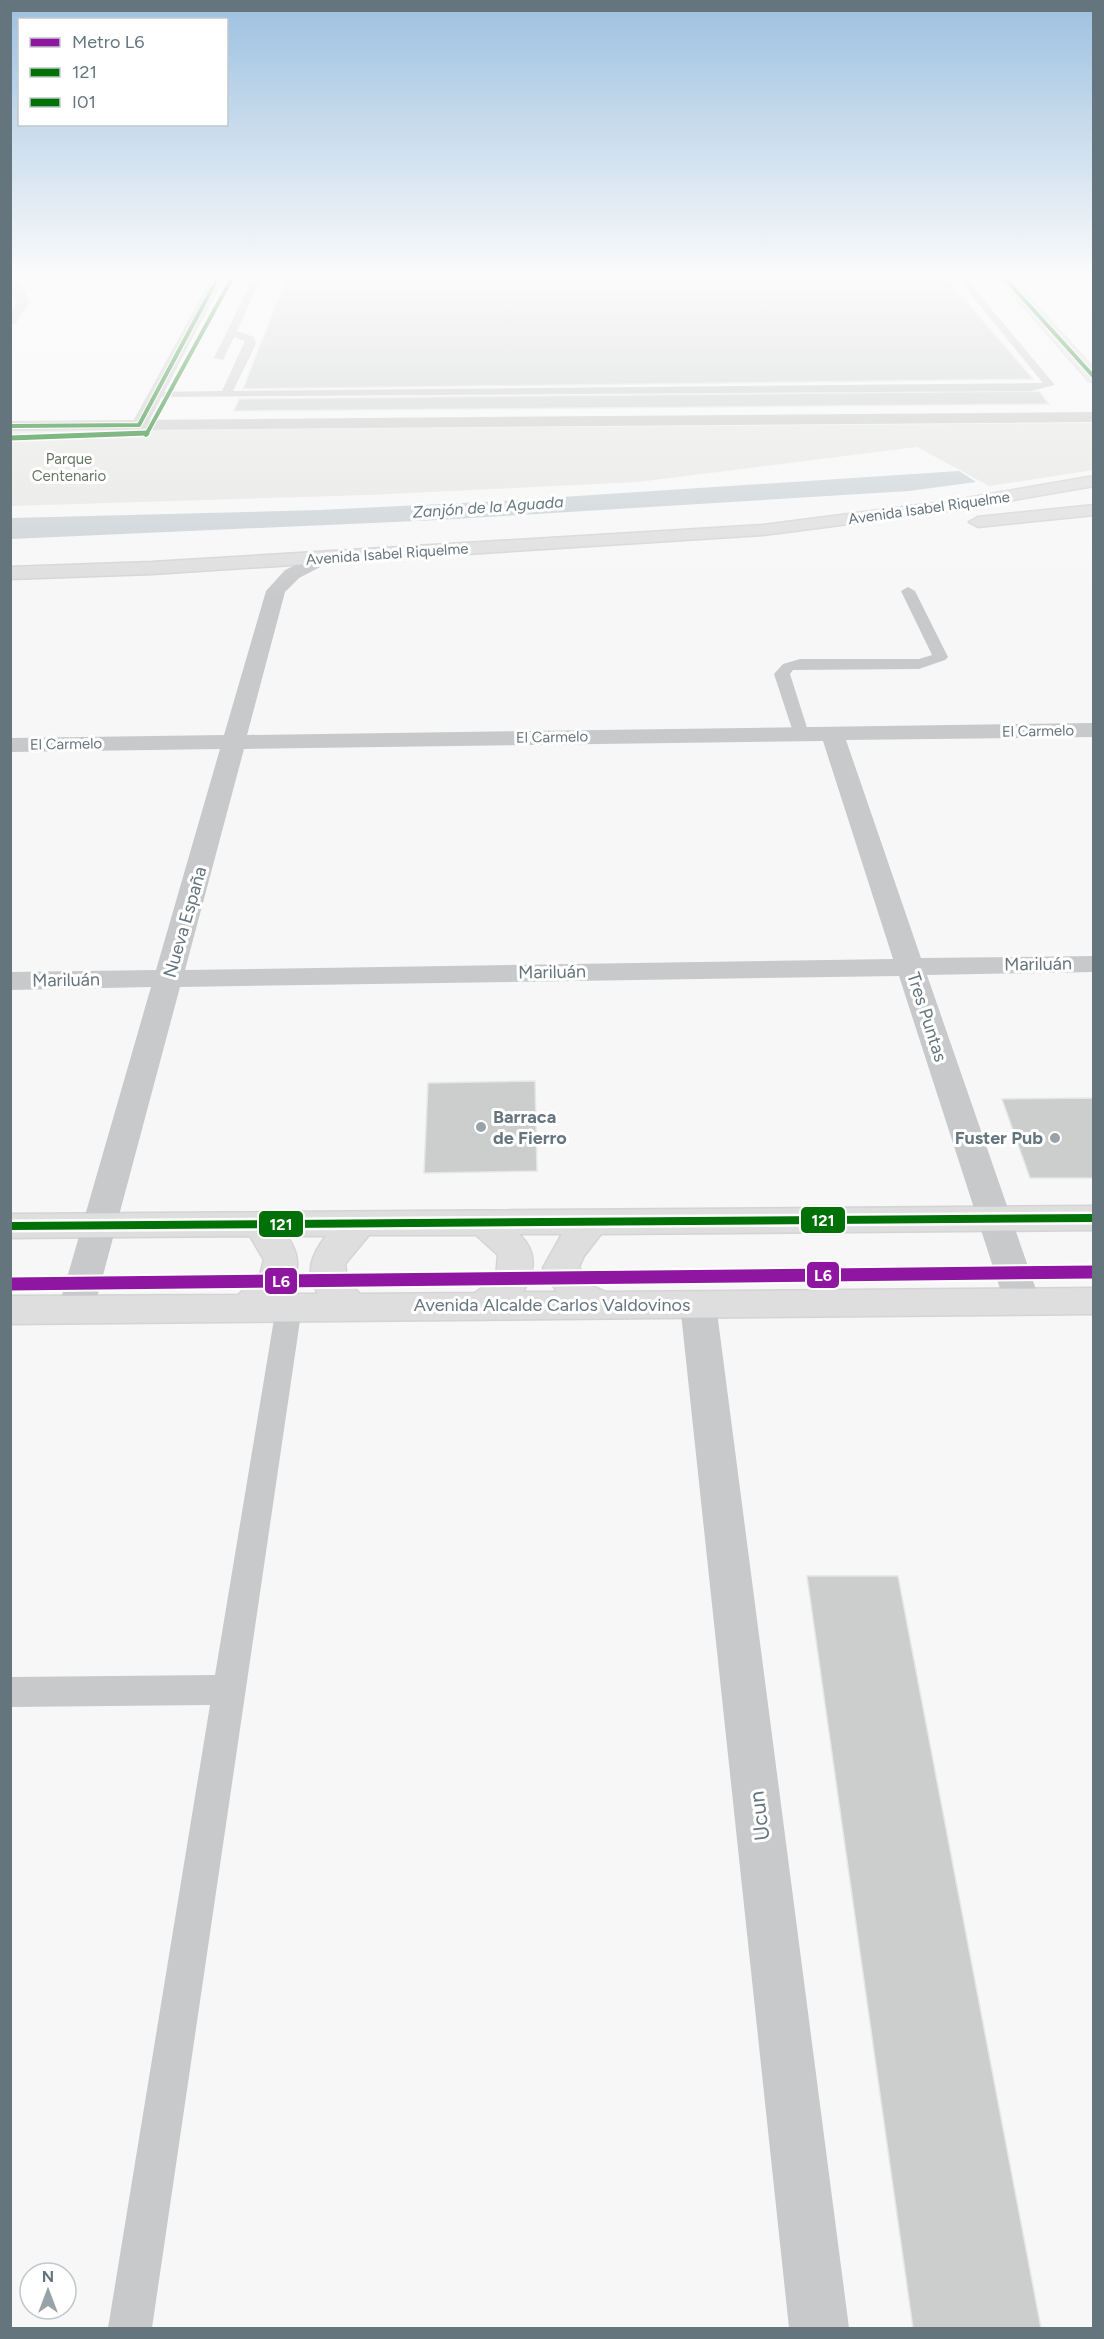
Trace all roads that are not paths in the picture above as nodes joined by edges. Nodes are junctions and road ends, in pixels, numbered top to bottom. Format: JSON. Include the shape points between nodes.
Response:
{"nodes":[{"id":1,"x":161,"y":383,"type":"edge"},
{"id":2,"x":231,"y":383,"type":"edge"},
{"id":3,"x":1048,"y":383,"type":"edge"},
{"id":4,"x":226,"y":394,"type":"junction"},
{"id":5,"x":155,"y":395,"type":"junction"},
{"id":6,"x":1094,"y":417,"type":"edge"},
{"id":7,"x":139,"y":425,"type":"junction"},
{"id":8,"x":10,"y":426,"type":"edge"},
{"id":9,"x":1094,"y":482,"type":"edge"},
{"id":10,"x":1094,"y":510,"type":"edge"},
{"id":11,"x":763,"y":530,"type":"junction"},
{"id":12,"x":323,"y":558,"type":"junction"},
{"id":13,"x":10,"y":573,"type":"edge"},
{"id":14,"x":908,"y":591,"type":"dead end"},
{"id":15,"x":1094,"y":730,"type":"edge"},
{"id":16,"x":801,"y":734,"type":"junction"},
{"id":17,"x":832,"y":734,"type":"junction"},
{"id":18,"x":234,"y":742,"type":"junction"},
{"id":19,"x":10,"y":745,"type":"edge"},
{"id":20,"x":1094,"y":963,"type":"edge"},
{"id":21,"x":910,"y":966,"type":"junction"},
{"id":22,"x":169,"y":979,"type":"junction"},
{"id":23,"x":10,"y":981,"type":"edge"},
{"id":24,"x":1094,"y":1218,"type":"edge"},
{"id":25,"x":994,"y":1219,"type":"junction"},
{"id":26,"x":484,"y":1222,"type":"junction"},
{"id":27,"x":591,"y":1222,"type":"junction"},
{"id":28,"x":361,"y":1223,"type":"junction"},
{"id":29,"x":259,"y":1224,"type":"junction"},
{"id":30,"x":100,"y":1225,"type":"junction"},
{"id":31,"x":10,"y":1226,"type":"edge"},
{"id":32,"x":1022,"y":1301,"type":"junction"},
{"id":33,"x":1094,"y":1301,"type":"edge"},
{"id":34,"x":698,"y":1304,"type":"junction"},
{"id":35,"x":602,"y":1305,"type":"junction"},
{"id":36,"x":481,"y":1306,"type":"junction"},
{"id":37,"x":288,"y":1307,"type":"junction"},
{"id":38,"x":351,"y":1307,"type":"junction"},
{"id":39,"x":246,"y":1308,"type":"junction"},
{"id":40,"x":10,"y":1310,"type":"edge"},
{"id":41,"x":76,"y":1310,"type":"junction"},
{"id":42,"x":229,"y":1690,"type":"junction"},
{"id":43,"x":10,"y":1692,"type":"edge"},
{"id":44,"x":130,"y":2328,"type":"edge"},
{"id":45,"x":819,"y":2328,"type":"edge"}],
"edges":[{"from":1,"to":5,"type":"street"},
{"from":2,"to":4,"type":"lane"},
{"from":3,"to":4,"type":"lane","via":[[1031,388]]},
{"from":4,"to":5,"type":"lane"},
{"from":5,"to":7,"type":"street"},
{"from":6,"to":7,"type":"street"},
{"from":7,"to":8,"type":"street"},
{"from":9,"to":11,"type":"main road","name":"Avenida Isabel Riquelme","via":[[940,508]]},
{"from":10,"to":11,"type":"main road","name":"Avenida Isabel Riquelme","via":[[954,524]]},
{"from":11,"to":12,"type":"main road","name":"Avenida Isabel Riquelme"},
{"from":12,"to":13,"type":"main road","name":"Avenida Isabel Riquelme"},
{"from":12,"to":18,"type":"street","name":"Nueva España","via":[[292,574],[276,591]]},
{"from":14,"to":16,"type":"lane","via":[[940,657],[919,663],[788,667],[782,675]]},
{"from":15,"to":17,"type":"street","name":"El Carmelo"},
{"from":16,"to":17,"type":"street","name":"El Carmelo"},
{"from":16,"to":18,"type":"street","name":"El Carmelo"},
{"from":17,"to":21,"type":"street","name":"Tres Puntas"},
{"from":18,"to":19,"type":"street","name":"El Carmelo"},
{"from":18,"to":22,"type":"street","name":"Nueva España"},
{"from":20,"to":21,"type":"street","name":"Mariluán"},
{"from":21,"to":22,"type":"street","name":"Mariluán"},
{"from":21,"to":25,"type":"street","name":"Tres Puntas"},
{"from":22,"to":23,"type":"street","name":"Mariluán"},
{"from":22,"to":30,"type":"street","name":"Nueva España"},
{"from":24,"to":25,"type":"main road"},
{"from":25,"to":27,"type":"main road"},
{"from":25,"to":32,"type":"street","name":"Tres Puntas"},
{"from":26,"to":27,"type":"main road"},
{"from":26,"to":28,"type":"main road"},
{"from":26,"to":36,"type":"main road","via":[[516,1251],[517,1268],[512,1283],[500,1296]]},
{"from":27,"to":35,"type":"main road","via":[[568,1251],[561,1268],[577,1294]]},
{"from":28,"to":29,"type":"main road"},
{"from":28,"to":38,"type":"main road","via":[[330,1253],[325,1266],[327,1280]]},
{"from":29,"to":30,"type":"main road"},
{"from":29,"to":39,"type":"main road","via":[[280,1253],[281,1266],[276,1281]]},
{"from":30,"to":31,"type":"main road"},
{"from":30,"to":41,"type":"street","name":"Nueva España"},
{"from":32,"to":33,"type":"main road","name":"Avenida Alcalde Carlos Valdovinos"},
{"from":32,"to":34,"type":"main road","name":"Avenida Alcalde Carlos Valdovinos"},
{"from":34,"to":35,"type":"main road","name":"Avenida Alcalde Carlos Valdovinos"},
{"from":34,"to":45,"type":"street","name":"Ucun"},
{"from":35,"to":36,"type":"main road","name":"Avenida Alcalde Carlos Valdovinos"},
{"from":36,"to":38,"type":"main road","name":"Avenida Alcalde Carlos Valdovinos"},
{"from":37,"to":38,"type":"main road","name":"Avenida Alcalde Carlos Valdovinos"},
{"from":37,"to":39,"type":"main road","name":"Avenida Alcalde Carlos Valdovinos"},
{"from":37,"to":42,"type":"lane"},
{"from":39,"to":41,"type":"main road","name":"Avenida Alcalde Carlos Valdovinos"},
{"from":40,"to":41,"type":"main road","name":"Avenida Alcalde Carlos Valdovinos"},
{"from":42,"to":43,"type":"lane"},
{"from":42,"to":44,"type":"lane"}]}
